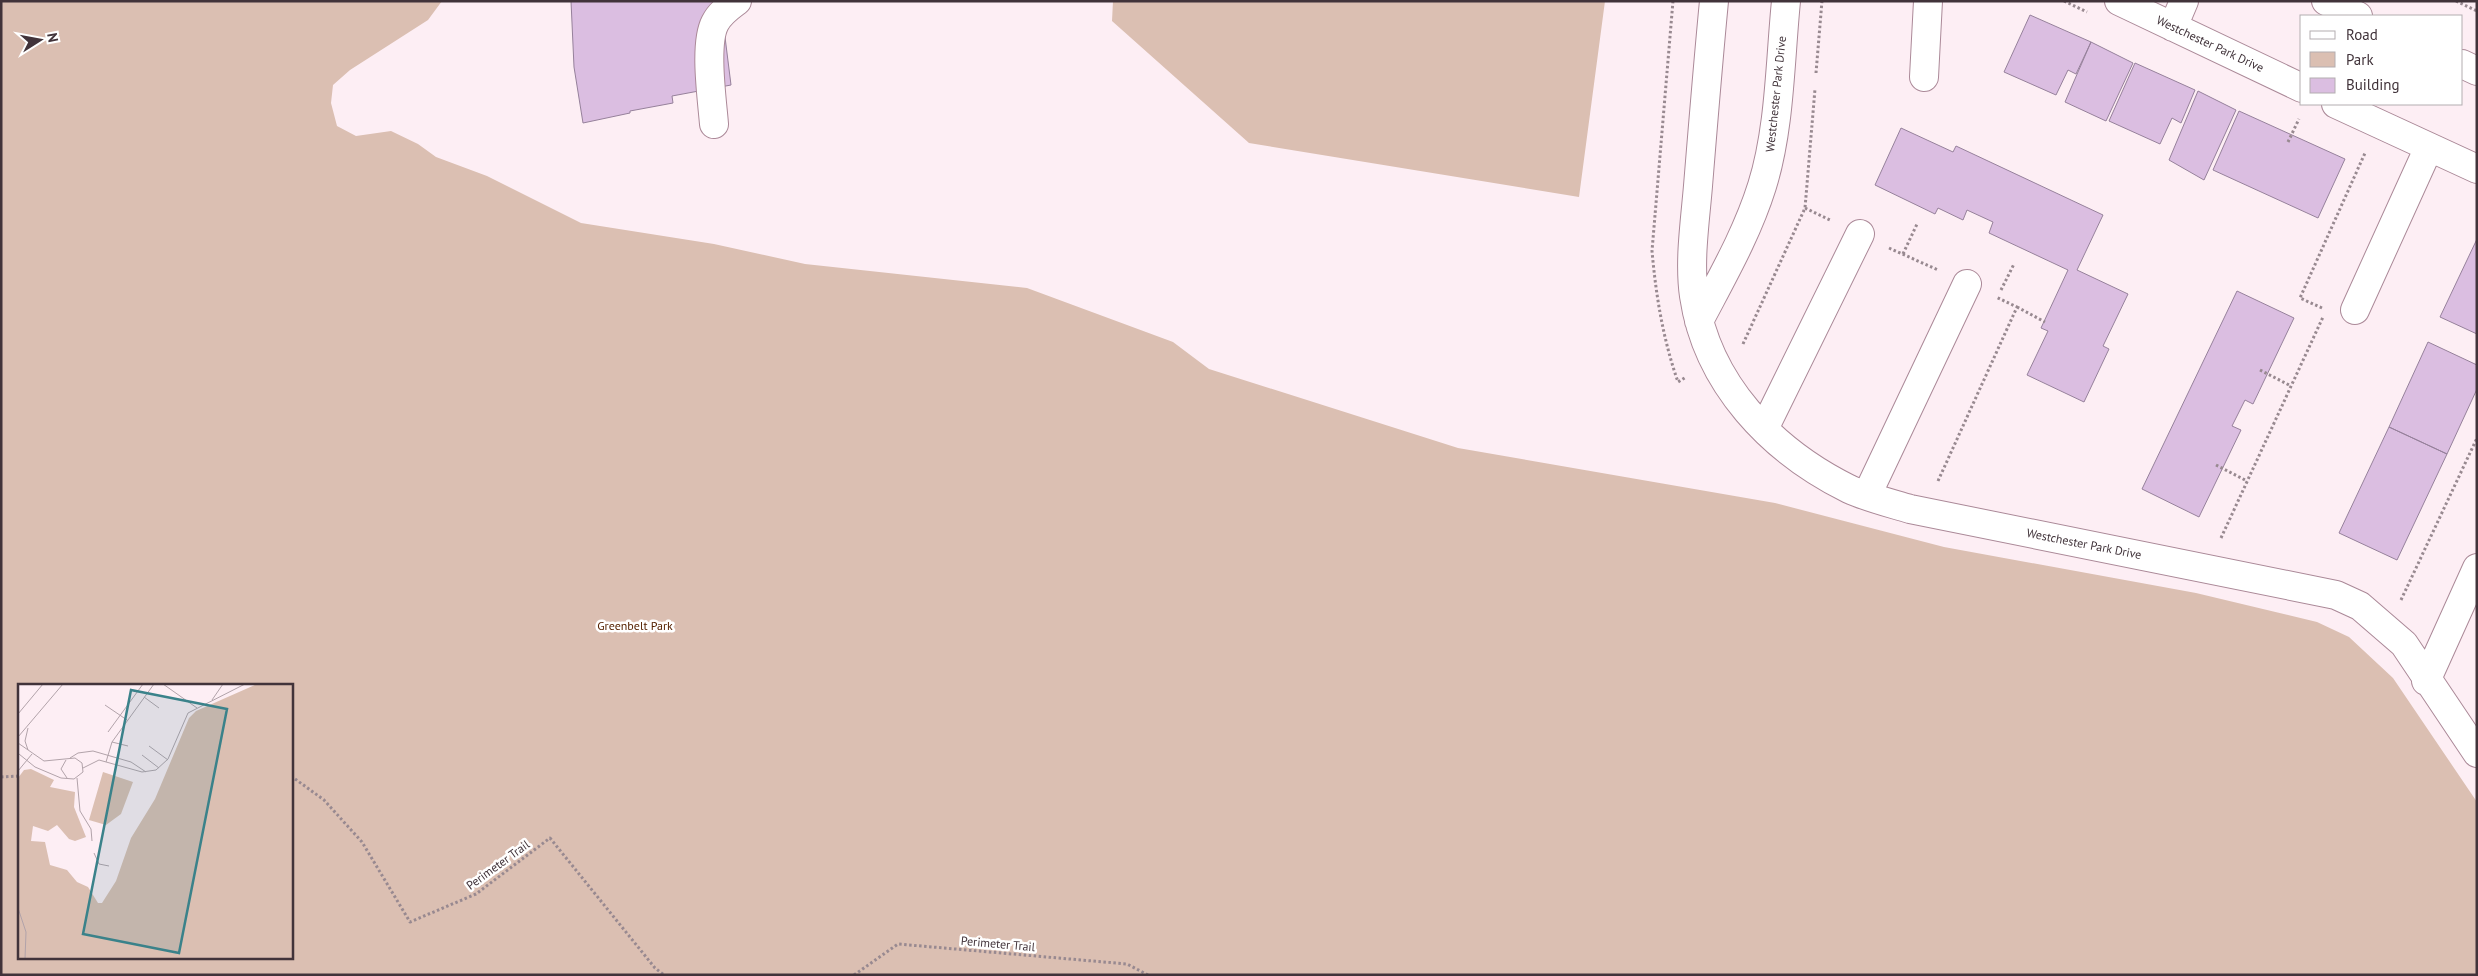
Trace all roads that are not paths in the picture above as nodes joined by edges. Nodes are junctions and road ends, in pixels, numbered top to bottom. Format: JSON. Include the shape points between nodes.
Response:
{"nodes":[{"id":1,"x":737,"y":1,"type":"edge"},
{"id":2,"x":1714,"y":1,"type":"edge"},
{"id":3,"x":1786,"y":1,"type":"edge"},
{"id":4,"x":1928,"y":1,"type":"edge"},
{"id":5,"x":2119,"y":1,"type":"edge"},
{"id":6,"x":2184,"y":1,"type":"edge"},
{"id":7,"x":2326,"y":1,"type":"edge"},
{"id":8,"x":2356,"y":15,"type":"edge"},
{"id":9,"x":2173,"y":27,"type":"junction"},
{"id":10,"x":2463,"y":64,"type":"edge"},
{"id":11,"x":2477,"y":71,"type":"edge"},
{"id":12,"x":1924,"y":77,"type":"dead end"},
{"id":13,"x":2300,"y":100,"type":"edge"},
{"id":14,"x":2338,"y":105,"type":"edge"},
{"id":15,"x":714,"y":124,"type":"dead end"},
{"id":16,"x":2429,"y":147,"type":"junction"},
{"id":17,"x":2477,"y":169,"type":"edge"},
{"id":18,"x":1860,"y":234,"type":"road end"},
{"id":19,"x":1967,"y":284,"type":"road end"},
{"id":20,"x":2355,"y":310,"type":"dead end"},
{"id":21,"x":1699,"y":321,"type":"junction"},
{"id":22,"x":1764,"y":430,"type":"junction"},
{"id":23,"x":1868,"y":495,"type":"junction"},
{"id":24,"x":2477,"y":568,"type":"edge"},
{"id":25,"x":2426,"y":681,"type":"junction"},
{"id":26,"x":2477,"y":753,"type":"edge"}],
"edges":[{"from":1,"to":15,"type":"street","via":[[715,22],[710,37]]},
{"from":2,"to":21,"type":"street","name":"Westchester Park Drive","via":[[1695,217],[1694,295]]},
{"from":3,"to":21,"type":"street","name":"Westchester Park Drive","via":[[1772,145],[1762,186],[1744,232]]},
{"from":4,"to":12,"type":"street"},
{"from":5,"to":9,"type":"street","name":"Westchester Park Drive"},
{"from":6,"to":9,"type":"street"},
{"from":7,"to":8,"type":"street"},
{"from":9,"to":13,"type":"street","name":"Westchester Park Drive"},
{"from":10,"to":11,"type":"street"},
{"from":14,"to":16,"type":"street"},
{"from":16,"to":17,"type":"street"},
{"from":16,"to":20,"type":"street"},
{"from":18,"to":22,"type":"street"},
{"from":19,"to":23,"type":"street"},
{"from":21,"to":22,"type":"street","name":"Westchester Park Drive","via":[[1718,371]]},
{"from":22,"to":23,"type":"street","name":"Westchester Park Drive","via":[[1802,461],[1850,489]]},
{"from":23,"to":25,"type":"street","name":"Westchester Park Drive","via":[[1910,509],[2336,595],[2360,606],[2404,644]]},
{"from":24,"to":25,"type":"street"},
{"from":25,"to":26,"type":"street","name":"Westchester Park Drive"}]}
